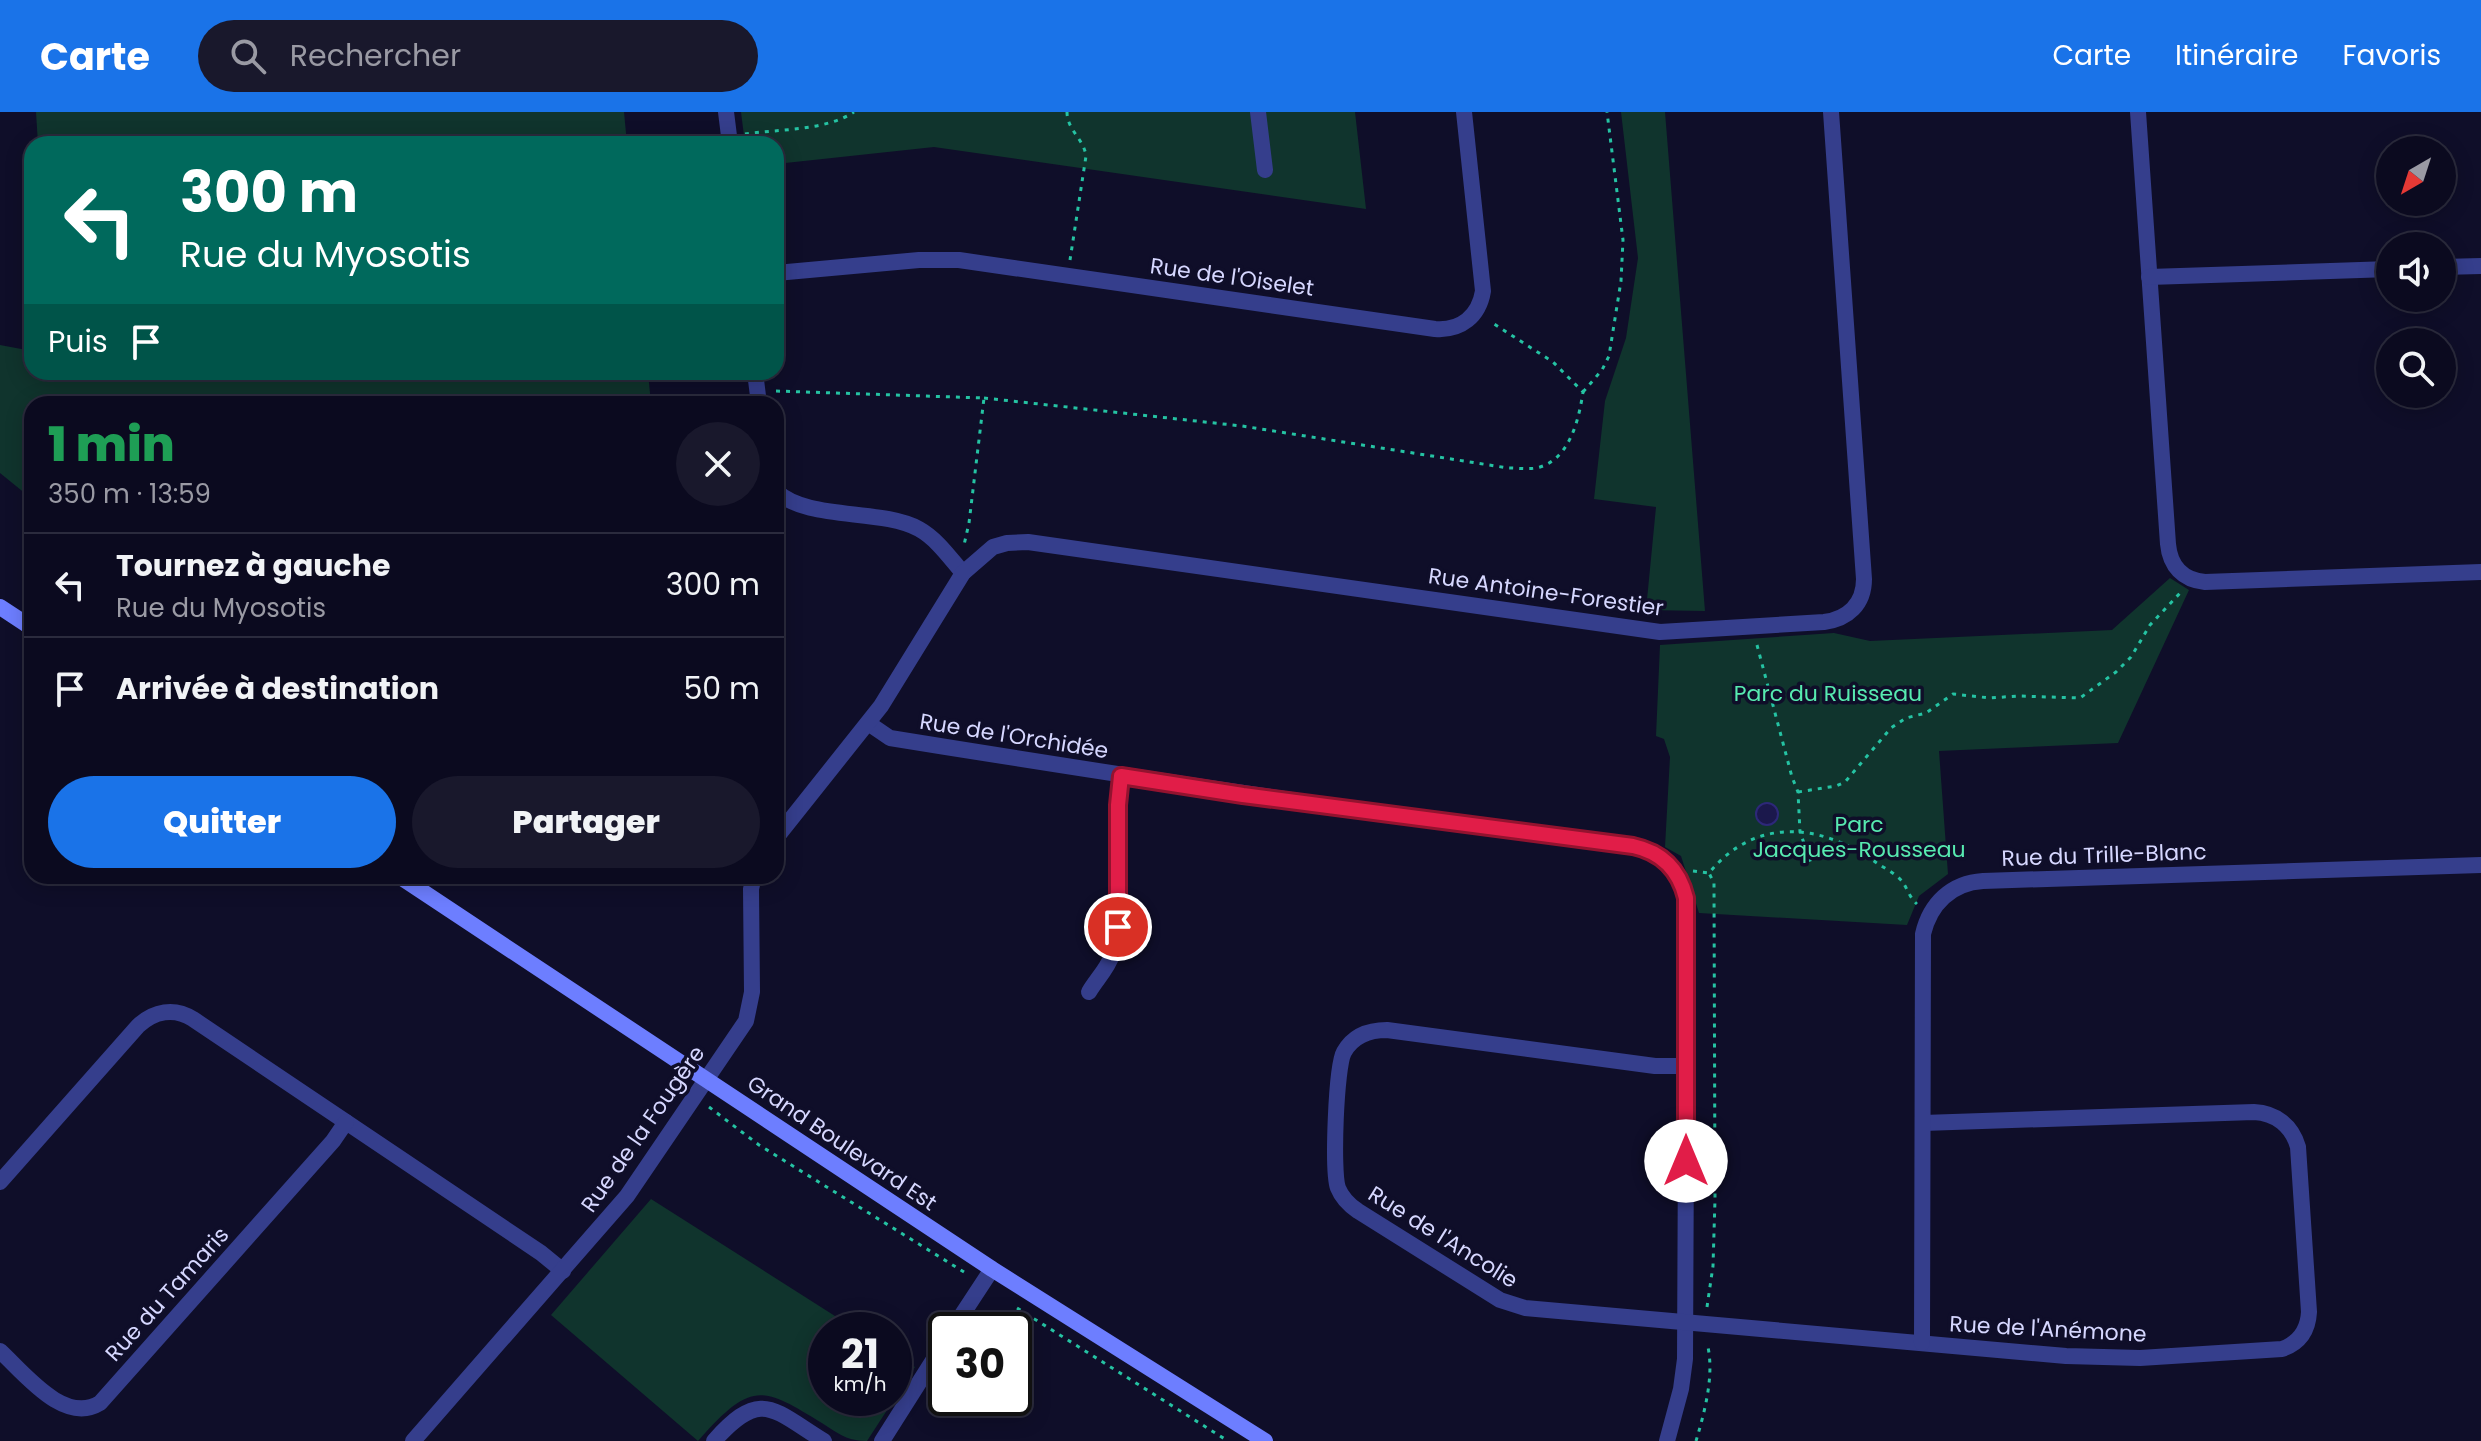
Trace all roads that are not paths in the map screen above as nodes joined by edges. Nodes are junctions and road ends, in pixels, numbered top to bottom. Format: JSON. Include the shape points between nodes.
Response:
{"nodes":[{"id":1,"x":726,"y":112,"type":"edge"},
{"id":2,"x":1258,"y":112,"type":"edge"},
{"id":3,"x":1464,"y":112,"type":"edge"},
{"id":4,"x":1831,"y":112,"type":"edge"},
{"id":5,"x":2138,"y":112,"type":"edge"},
{"id":6,"x":729,"y":136,"type":"edge"},
{"id":7,"x":1265,"y":170,"type":"dead end"},
{"id":8,"x":2481,"y":266,"type":"edge"},
{"id":9,"x":2456,"y":267,"type":"edge"},
{"id":10,"x":2376,"y":269,"type":"edge"},
{"id":11,"x":784,"y":272,"type":"edge"},
{"id":12,"x":2149,"y":277,"type":"junction"},
{"id":13,"x":784,"y":496,"type":"edge"},
{"id":14,"x":2481,"y":572,"type":"edge"},
{"id":15,"x":963,"y":573,"type":"junction"},
{"id":16,"x":0,"y":607,"type":"edge"},
{"id":17,"x":24,"y":623,"type":"edge"},
{"id":18,"x":868,"y":723,"type":"junction"},
{"id":19,"x":1121,"y":776,"type":"junction"},
{"id":20,"x":784,"y":828,"type":"edge"},
{"id":21,"x":2481,"y":865,"type":"edge"},
{"id":22,"x":411,"y":884,"type":"edge"},
{"id":23,"x":752,"y":884,"type":"edge"},
{"id":24,"x":1089,"y":992,"type":"dead end"},
{"id":25,"x":1685,"y":1066,"type":"junction"},
{"id":26,"x":705,"y":1080,"type":"junction"},
{"id":27,"x":346,"y":1122,"type":"junction"},
{"id":28,"x":1923,"y":1123,"type":"junction"},
{"id":29,"x":0,"y":1182,"type":"edge"},
{"id":30,"x":992,"y":1269,"type":"junction"},
{"id":31,"x":563,"y":1271,"type":"junction"},
{"id":32,"x":964,"y":1312,"type":"edge"},
{"id":33,"x":1685,"y":1322,"type":"junction"},
{"id":34,"x":1922,"y":1343,"type":"junction"},
{"id":35,"x":0,"y":1351,"type":"edge"},
{"id":36,"x":928,"y":1368,"type":"edge"},
{"id":37,"x":413,"y":1441,"type":"edge"},
{"id":38,"x":714,"y":1441,"type":"edge"},
{"id":39,"x":824,"y":1441,"type":"edge"},
{"id":40,"x":882,"y":1441,"type":"edge"},
{"id":41,"x":1265,"y":1441,"type":"edge"},
{"id":42,"x":1667,"y":1441,"type":"edge"}],
"edges":[{"from":1,"to":6,"type":"street"},
{"from":2,"to":7,"type":"street"},
{"from":3,"to":11,"type":"street","name":"Rue de l'Oiselet","via":[[1483,284],[1477,310],[1450,329],[945,259]]},
{"from":4,"to":15,"type":"street","name":"Rue Antoine-Forestier","via":[[1864,586],[1854,608],[1839,619],[1660,632],[1019,541],[993,547]]},
{"from":5,"to":12,"type":"street"},
{"from":8,"to":9,"type":"street"},
{"from":10,"to":12,"type":"street"},
{"from":12,"to":14,"type":"street","via":[[2169,554],[2178,570],[2205,582]]},
{"from":13,"to":15,"type":"street","via":[[794,503],[911,525],[931,538]]},
{"from":15,"to":18,"type":"street"},
{"from":16,"to":17,"type":"street"},
{"from":18,"to":19,"type":"street","name":"Rue de l'Orchidée","via":[[890,738]]},
{"from":18,"to":20,"type":"street"},
{"from":19,"to":24,"type":"street","via":[[1118,927],[1111,959]]},
{"from":19,"to":25,"type":"street","name":"Rue de l'Orchidée","via":[[1655,853],[1678,876],[1686,898]]},
{"from":21,"to":28,"type":"street","name":"Rue du Trille-Blanc","via":[[1983,881],[1960,886],[1935,905],[1923,934]]},
{"from":22,"to":26,"type":"street","name":"Grand Boulevard Est"},
{"from":23,"to":26,"type":"street","name":"Rue de la Fougère","via":[[751,1007]]},
{"from":25,"to":33,"type":"street","name":"Rue de l'Orchidée"},
{"from":25,"to":33,"type":"street","name":"Rue de l'Ancolie","via":[[1387,1030],[1366,1033],[1349,1045],[1340,1064],[1336,1172],[1339,1190],[1350,1206],[1506,1303]]},
{"from":26,"to":30,"type":"street","name":"Grand Boulevard Est"},
{"from":26,"to":31,"type":"street","name":"Rue de la Fougère","via":[[633,1189]]},
{"from":27,"to":29,"type":"street","via":[[193,1019],[161,1012],[138,1026]]},
{"from":27,"to":31,"type":"street"},
{"from":27,"to":35,"type":"street","name":"Rue du Tamaris","via":[[100,1403],[84,1409],[67,1407]]},
{"from":28,"to":34,"type":"street","name":"Rue du Trille-Blanc"},
{"from":28,"to":34,"type":"street","name":"Rue de l'Anémone","via":[[2254,1112],[2273,1116],[2289,1129],[2298,1147],[2309,1318],[2293,1344],[2266,1351],[2102,1358]]},
{"from":30,"to":32,"type":"street"},
{"from":30,"to":41,"type":"street","name":"Grand Boulevard Est"},
{"from":31,"to":37,"type":"street","name":"Rue de la Fougère"},
{"from":33,"to":34,"type":"street","name":"Rue de l'Anémone"},
{"from":33,"to":42,"type":"street","name":"Rue de l'Orchidée","via":[[1683,1375]]},
{"from":36,"to":40,"type":"street"},
{"from":38,"to":39,"type":"street","via":[[737,1416],[761,1408]]}]}
